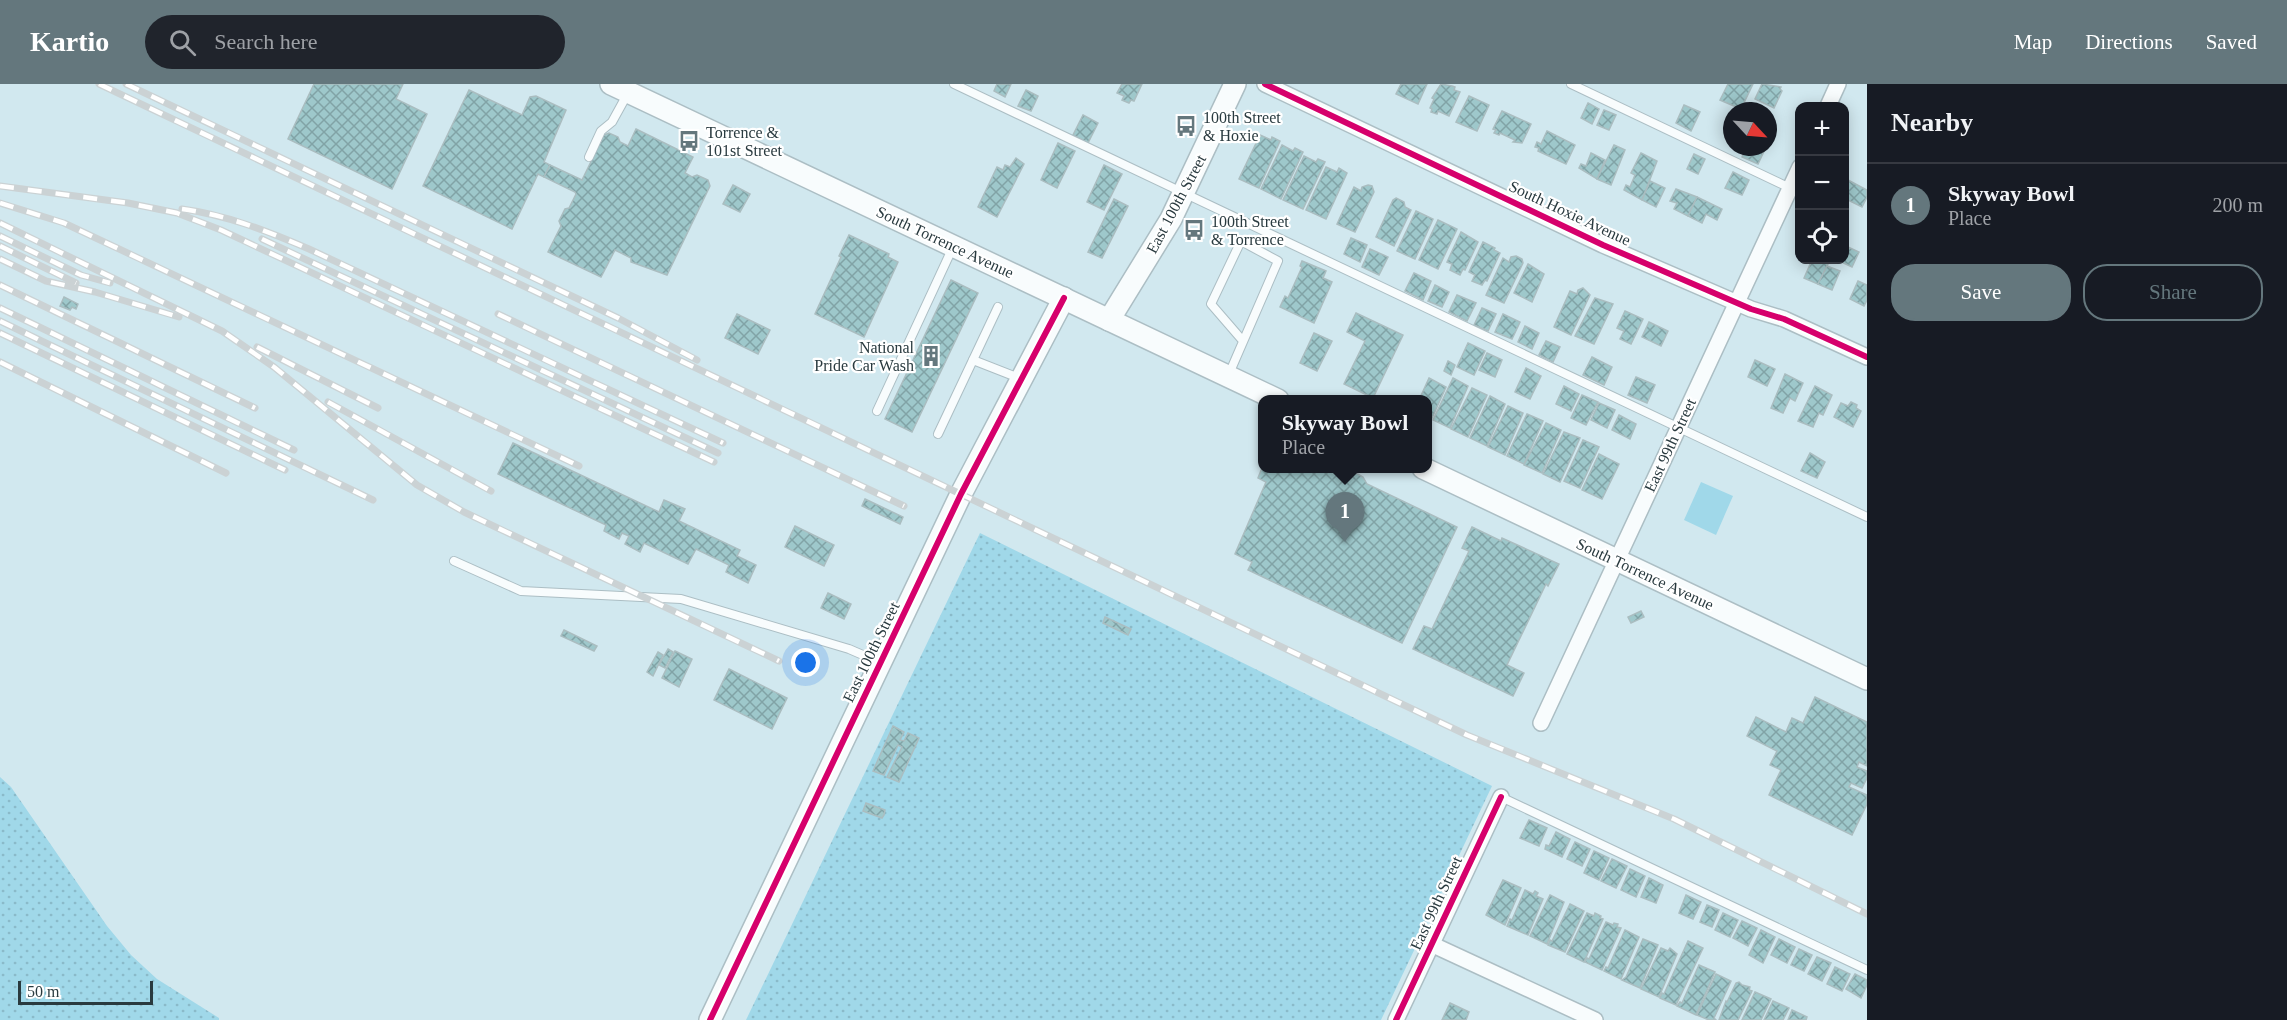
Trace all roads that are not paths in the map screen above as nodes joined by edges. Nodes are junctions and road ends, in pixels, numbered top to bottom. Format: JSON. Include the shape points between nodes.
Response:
{"nodes":[{"id":1,"x":954,"y":84,"type":"edge"},
{"id":2,"x":1235,"y":84,"type":"edge"},
{"id":3,"x":1265,"y":84,"type":"edge"},
{"id":4,"x":1571,"y":84,"type":"edge"},
{"id":5,"x":1838,"y":84,"type":"edge"},
{"id":6,"x":627,"y":88,"type":"edge"},
{"id":7,"x":1830,"y":102,"type":"edge"},
{"id":8,"x":589,"y":157,"type":"dead end"},
{"id":9,"x":1795,"y":178,"type":"edge"},
{"id":10,"x":1790,"y":188,"type":"junction"},
{"id":11,"x":1184,"y":193,"type":"junction"},
{"id":12,"x":954,"y":246,"type":"junction"},
{"id":13,"x":1064,"y":298,"type":"junction"},
{"id":14,"x":1737,"y":302,"type":"junction"},
{"id":15,"x":998,"y":307,"type":"dead end"},
{"id":16,"x":1109,"y":320,"type":"junction"},
{"id":17,"x":1244,"y":340,"type":"junction"},
{"id":18,"x":1867,"y":357,"type":"edge"},
{"id":19,"x":974,"y":360,"type":"junction"},
{"id":20,"x":1228,"y":376,"type":"junction"},
{"id":21,"x":1021,"y":379,"type":"junction"},
{"id":22,"x":1269,"y":395,"type":"edge"},
{"id":23,"x":877,"y":411,"type":"dead end"},
{"id":24,"x":1678,"y":428,"type":"junction"},
{"id":25,"x":938,"y":434,"type":"dead end"},
{"id":26,"x":1432,"y":472,"type":"edge"},
{"id":27,"x":1867,"y":517,"type":"edge"},
{"id":28,"x":454,"y":561,"type":"dead end"},
{"id":29,"x":1617,"y":561,"type":"junction"},
{"id":30,"x":881,"y":663,"type":"junction"},
{"id":31,"x":1867,"y":679,"type":"edge"},
{"id":32,"x":1542,"y":723,"type":"dead end"},
{"id":33,"x":1501,"y":797,"type":"joint"},
{"id":34,"x":1431,"y":944,"type":"junction"},
{"id":35,"x":1867,"y":970,"type":"edge"},
{"id":36,"x":710,"y":1020,"type":"edge"},
{"id":37,"x":1396,"y":1020,"type":"edge"},
{"id":38,"x":1595,"y":1020,"type":"edge"}],
"edges":[{"from":1,"to":11,"type":"lane"},
{"from":2,"to":11,"type":"main road","name":"East 100th Street"},
{"from":3,"to":14,"type":"street","name":"South Hoxie Avenue","via":[[1603,245]]},
{"from":4,"to":10,"type":"lane"},
{"from":5,"to":7,"type":"street"},
{"from":6,"to":8,"type":"lane","via":[[615,119],[601,131]]},
{"from":6,"to":12,"type":"main road","name":"South Torrence Avenue"},
{"from":9,"to":10,"type":"street","name":"East 99th Street"},
{"from":10,"to":14,"type":"street","name":"East 99th Street"},
{"from":11,"to":16,"type":"main road","name":"East 100th Street"},
{"from":11,"to":24,"type":"lane"},
{"from":12,"to":13,"type":"main road","name":"South Torrence Avenue"},
{"from":12,"to":23,"type":"lane"},
{"from":13,"to":16,"type":"main road","name":"South Torrence Avenue"},
{"from":13,"to":21,"type":"main road","name":"East 100th Street"},
{"from":14,"to":18,"type":"street","name":"South Hoxie Avenue","via":[[1785,319]]},
{"from":14,"to":24,"type":"street","name":"East 99th Street"},
{"from":15,"to":19,"type":"lane"},
{"from":16,"to":20,"type":"main road","name":"South Torrence Avenue"},
{"from":17,"to":17,"type":"lane","via":[[1211,304],[1241,241],[1278,261]]},
{"from":17,"to":20,"type":"lane"},
{"from":19,"to":21,"type":"lane"},
{"from":19,"to":25,"type":"lane"},
{"from":20,"to":22,"type":"main road","name":"South Torrence Avenue"},
{"from":21,"to":30,"type":"main road","name":"East 100th Street"},
{"from":24,"to":27,"type":"lane"},
{"from":24,"to":29,"type":"street","name":"East 99th Street"},
{"from":26,"to":29,"type":"main road","name":"South Torrence Avenue"},
{"from":28,"to":30,"type":"lane","via":[[521,591],[681,598],[849,649]]},
{"from":29,"to":31,"type":"main road","name":"South Torrence Avenue"},
{"from":29,"to":32,"type":"street","name":"East 99th Street"},
{"from":30,"to":36,"type":"main road","name":"East 100th Street"},
{"from":33,"to":34,"type":"street","name":"East 99th Street"},
{"from":33,"to":35,"type":"lane"},
{"from":34,"to":37,"type":"street","name":"East 99th Street"},
{"from":34,"to":38,"type":"street"}]}
